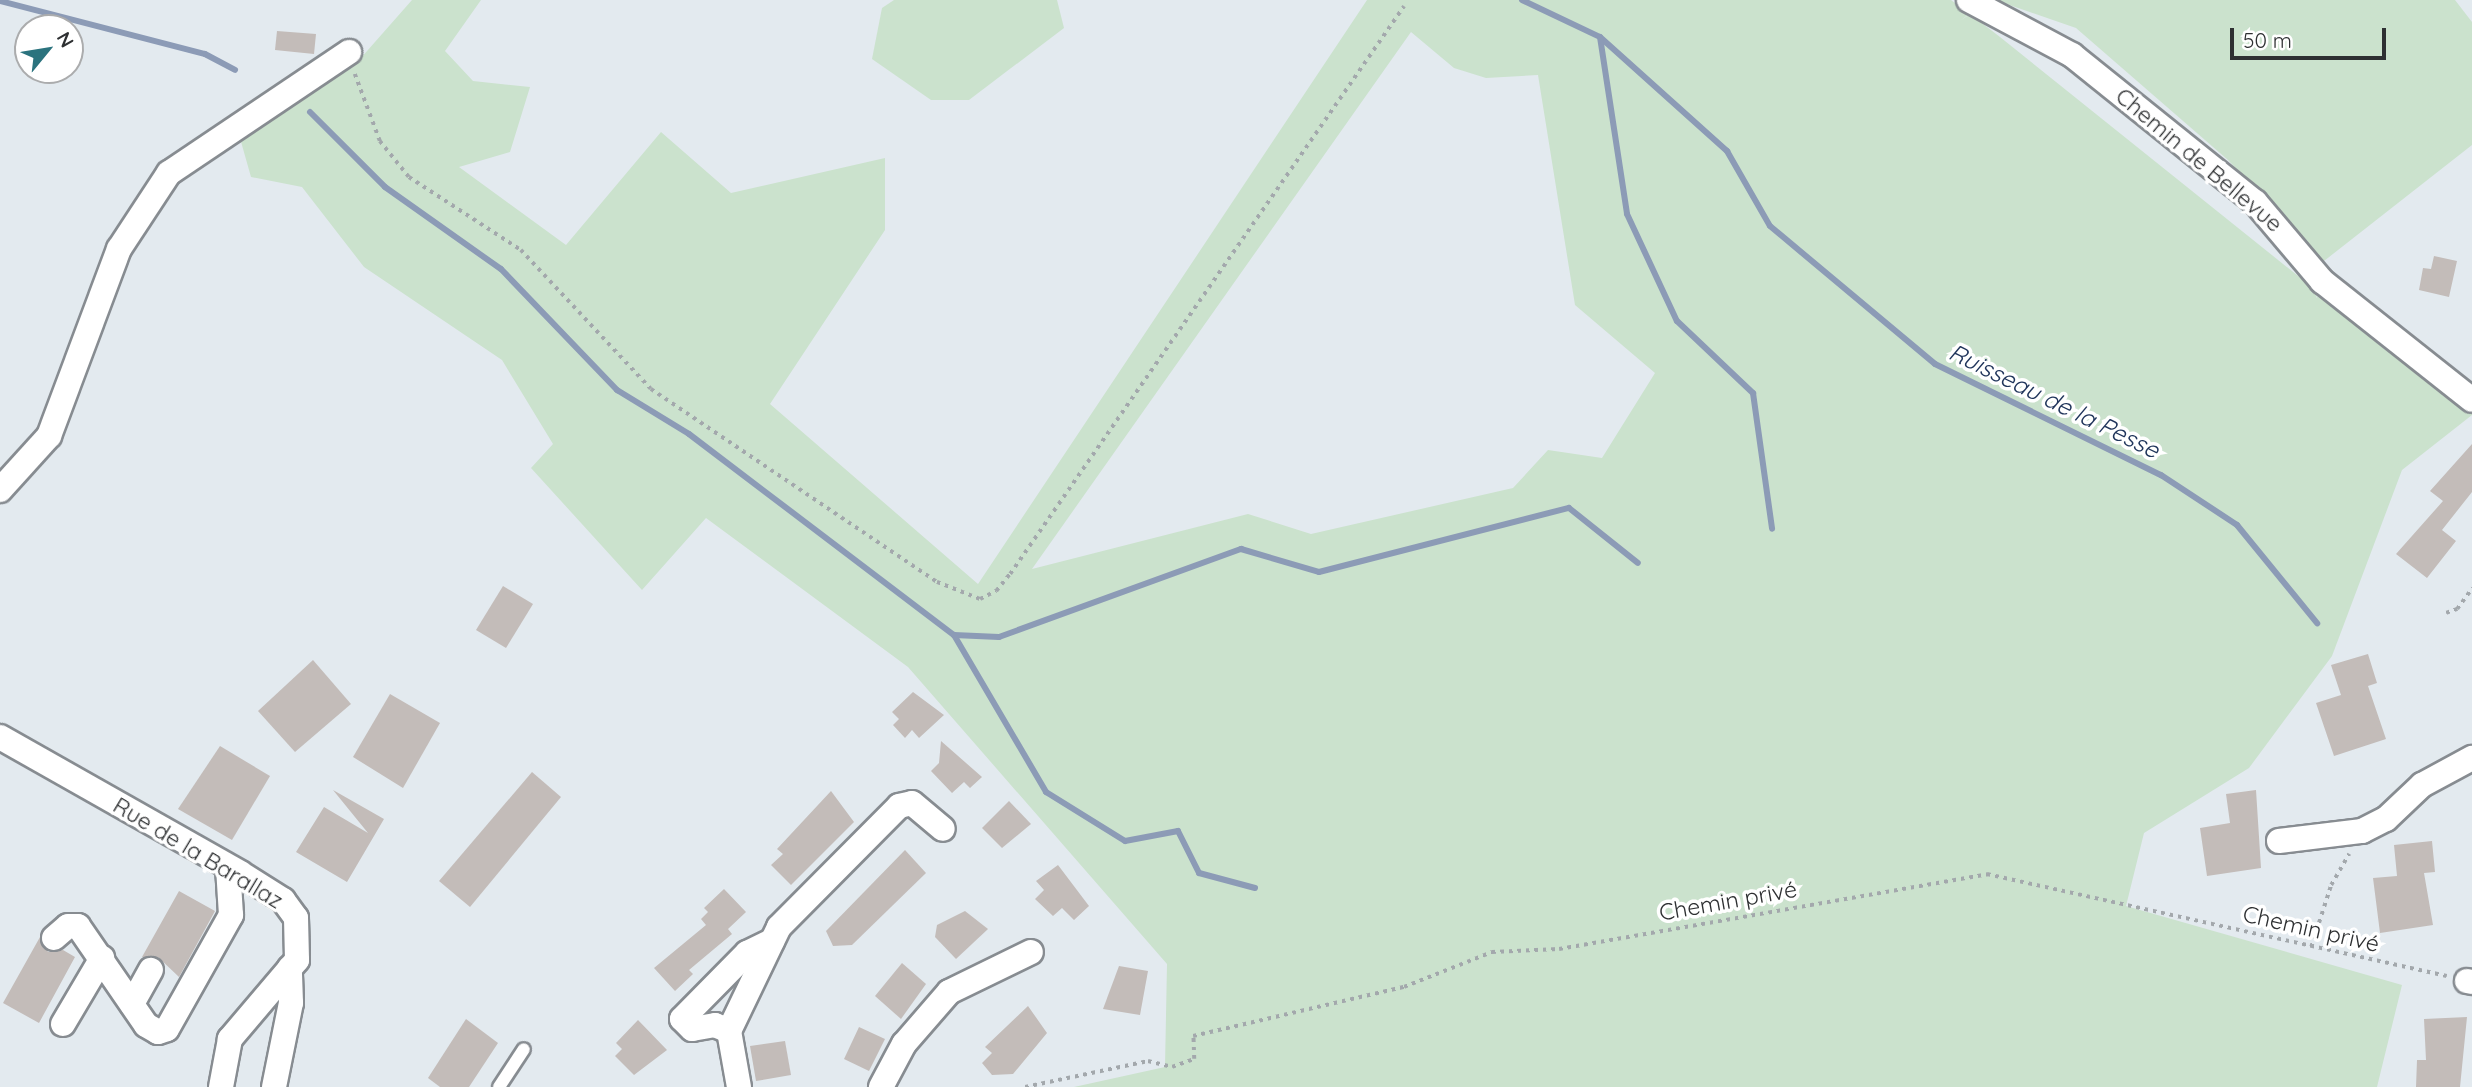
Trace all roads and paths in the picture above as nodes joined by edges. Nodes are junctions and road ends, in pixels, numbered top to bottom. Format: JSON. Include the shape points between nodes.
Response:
{"nodes":[{"id":1,"x":1969,"y":0,"type":"edge"},
{"id":2,"x":1404,"y":6,"type":"dead end"},
{"id":3,"x":349,"y":51,"type":"joint"},
{"id":4,"x":2469,"y":395,"type":"edge"},
{"id":5,"x":0,"y":491,"type":"edge"},
{"id":6,"x":2472,"y":588,"type":"edge"},
{"id":7,"x":2446,"y":614,"type":"dead end"},
{"id":8,"x":0,"y":737,"type":"edge"},
{"id":9,"x":2472,"y":758,"type":"edge"},
{"id":10,"x":943,"y":828,"type":"dead end"},
{"id":11,"x":2362,"y":831,"type":"junction"},
{"id":12,"x":2279,"y":841,"type":"dead end"},
{"id":13,"x":228,"y":867,"type":"junction"},
{"id":14,"x":54,"y":938,"type":"dead end"},
{"id":15,"x":772,"y":941,"type":"junction"},
{"id":16,"x":2311,"y":948,"type":"junction"},
{"id":17,"x":1031,"y":952,"type":"dead end"},
{"id":18,"x":102,"y":958,"type":"junction"},
{"id":19,"x":290,"y":968,"type":"junction"},
{"id":20,"x":151,"y":970,"type":"dead end"},
{"id":21,"x":2469,"y":981,"type":"edge"},
{"id":22,"x":132,"y":1004,"type":"junction"},
{"id":23,"x":63,"y":1024,"type":"dead end"},
{"id":24,"x":729,"y":1031,"type":"junction"},
{"id":25,"x":524,"y":1049,"type":"dead end"},
{"id":26,"x":221,"y":1087,"type":"edge"},
{"id":27,"x":274,"y":1087,"type":"edge"},
{"id":28,"x":499,"y":1087,"type":"edge"},
{"id":29,"x":739,"y":1087,"type":"edge"},
{"id":30,"x":881,"y":1087,"type":"edge"},
{"id":31,"x":1025,"y":1087,"type":"edge"}],
"edges":[{"from":1,"to":4,"type":"street","name":"Chemin de Bellevue","via":[[2072,55],[2255,202],[2322,281]]},
{"from":2,"to":3,"type":"path","via":[[1010,574],[996,591],[980,599],[937,582],[651,389],[521,250],[409,177],[380,141]]},
{"from":3,"to":5,"type":"street","via":[[169,173],[119,249],[49,436]]},
{"from":6,"to":7,"type":"path","via":[[2457,609]]},
{"from":8,"to":13,"type":"street","name":"Rue de la Barallaz"},
{"from":9,"to":11,"type":"street","via":[[2422,785],[2386,819]]},
{"from":10,"to":15,"type":"street","via":[[912,803],[899,806],[826,877]]},
{"from":11,"to":12,"type":"street"},
{"from":11,"to":16,"type":"path","via":[[2331,885]]},
{"from":13,"to":19,"type":"street","name":"Rue de la Barallaz","via":[[283,900],[296,918],[300,949]]},
{"from":13,"to":22,"type":"street","via":[[231,915],[177,1018],[158,1032]]},
{"from":14,"to":18,"type":"street","via":[[68,926],[78,926]]},
{"from":15,"to":24,"type":"street"},
{"from":15,"to":24,"type":"street","via":[[747,953],[682,1019],[692,1029],[715,1025]]},
{"from":16,"to":21,"type":"path","name":"Chemin privé"},
{"from":16,"to":31,"type":"path","name":"Chemin privé","via":[[1987,874],[1559,949],[1492,952],[1404,987],[1193,1036],[1194,1059],[1172,1067],[1148,1061]]},
{"from":17,"to":30,"type":"street","via":[[949,992],[904,1044]]},
{"from":18,"to":22,"type":"street"},
{"from":18,"to":23,"type":"street"},
{"from":19,"to":26,"type":"street","name":"Rue de la Barallaz","via":[[230,1039]]},
{"from":19,"to":27,"type":"street","via":[[291,1003]]},
{"from":20,"to":22,"type":"street"},
{"from":24,"to":29,"type":"street"},
{"from":25,"to":28,"type":"lane"}]}
